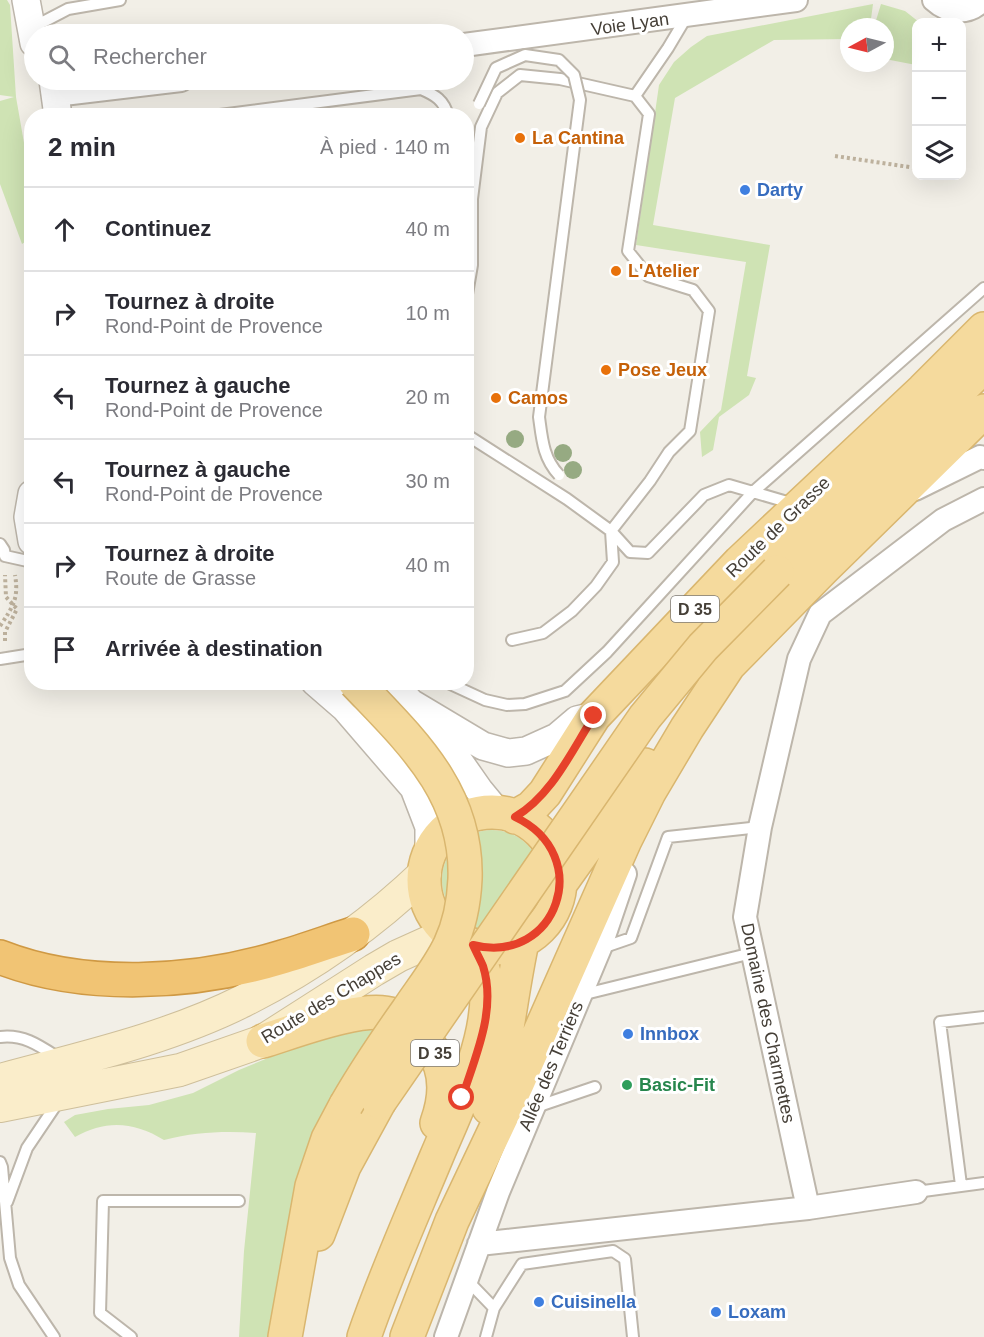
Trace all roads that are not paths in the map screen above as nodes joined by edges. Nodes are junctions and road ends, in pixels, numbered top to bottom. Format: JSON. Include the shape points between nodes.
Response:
{"nodes":[{"id":1,"x":26,"y":0,"type":"edge"},
{"id":2,"x":120,"y":0,"type":"edge"},
{"id":3,"x":796,"y":0,"type":"edge"},
{"id":4,"x":934,"y":0,"type":"edge"},
{"id":5,"x":982,"y":0,"type":"edge"},
{"id":6,"x":687,"y":16,"type":"junction"},
{"id":7,"x":958,"y":17,"type":"edge"},
{"id":8,"x":41,"y":24,"type":"edge"},
{"id":9,"x":44,"y":24,"type":"edge"},
{"id":10,"x":474,"y":44,"type":"edge"},
{"id":11,"x":104,"y":90,"type":"edge"},
{"id":12,"x":413,"y":90,"type":"edge"},
{"id":13,"x":423,"y":90,"type":"edge"},
{"id":14,"x":635,"y":96,"type":"junction"},
{"id":15,"x":50,"y":97,"type":"edge"},
{"id":16,"x":274,"y":108,"type":"edge"},
{"id":17,"x":446,"y":108,"type":"edge"},
{"id":18,"x":481,"y":127,"type":"junction"},
{"id":19,"x":474,"y":173,"type":"edge"},
{"id":20,"x":984,"y":288,"type":"edge"},
{"id":21,"x":984,"y":329,"type":"edge"},
{"id":22,"x":984,"y":366,"type":"edge"},
{"id":23,"x":984,"y":411,"type":"edge"},
{"id":24,"x":474,"y":440,"type":"edge"},
{"id":25,"x":984,"y":458,"type":"edge"},
{"id":26,"x":753,"y":492,"type":"junction"},
{"id":27,"x":898,"y":497,"type":"junction"},
{"id":28,"x":567,"y":499,"type":"junction"},
{"id":29,"x":984,"y":499,"type":"edge"},
{"id":30,"x":799,"y":506,"type":"junction"},
{"id":31,"x":611,"y":531,"type":"junction"},
{"id":32,"x":0,"y":544,"type":"edge"},
{"id":33,"x":3,"y":559,"type":"edge"},
{"id":34,"x":24,"y":560,"type":"edge"},
{"id":35,"x":512,"y":640,"type":"dead end"},
{"id":36,"x":24,"y":655,"type":"edge"},
{"id":37,"x":0,"y":659,"type":"edge"},
{"id":38,"x":730,"y":663,"type":"junction"},
{"id":39,"x":324,"y":690,"type":"edge"},
{"id":40,"x":362,"y":690,"type":"edge"},
{"id":41,"x":399,"y":690,"type":"edge"},
{"id":42,"x":463,"y":690,"type":"edge"},
{"id":43,"x":411,"y":703,"type":"junction"},
{"id":44,"x":594,"y":716,"type":"junction"},
{"id":45,"x":649,"y":792,"type":"junction"},
{"id":46,"x":507,"y":815,"type":"junction"},
{"id":47,"x":760,"y":827,"type":"junction"},
{"id":48,"x":427,"y":865,"type":"junction"},
{"id":49,"x":560,"y":884,"type":"junction"},
{"id":50,"x":352,"y":934,"type":"junction"},
{"id":51,"x":461,"y":939,"type":"junction"},
{"id":52,"x":522,"y":942,"type":"junction"},
{"id":53,"x":600,"y":948,"type":"junction"},
{"id":54,"x":753,"y":953,"type":"junction"},
{"id":55,"x":0,"y":957,"type":"edge"},
{"id":56,"x":580,"y":995,"type":"junction"},
{"id":57,"x":984,"y":1017,"type":"edge"},
{"id":58,"x":0,"y":1037,"type":"edge"},
{"id":59,"x":262,"y":1041,"type":"junction"},
{"id":60,"x":65,"y":1077,"type":"junction"},
{"id":61,"x":0,"y":1080,"type":"edge"},
{"id":62,"x":595,"y":1087,"type":"dead end"},
{"id":63,"x":0,"y":1106,"type":"edge"},
{"id":64,"x":533,"y":1108,"type":"junction"},
{"id":65,"x":0,"y":1162,"type":"edge"},
{"id":66,"x":984,"y":1183,"type":"edge"},
{"id":67,"x":961,"y":1185,"type":"junction"},
{"id":68,"x":916,"y":1192,"type":"joint"},
{"id":69,"x":239,"y":1201,"type":"dead end"},
{"id":70,"x":6,"y":1206,"type":"junction"},
{"id":71,"x":808,"y":1208,"type":"junction"},
{"id":72,"x":452,"y":1221,"type":"junction"},
{"id":73,"x":403,"y":1237,"type":"junction"},
{"id":74,"x":479,"y":1244,"type":"junction"},
{"id":75,"x":467,"y":1280,"type":"junction"},
{"id":76,"x":291,"y":1303,"type":"junction"},
{"id":77,"x":494,"y":1308,"type":"junction"},
{"id":78,"x":54,"y":1337,"type":"edge"},
{"id":79,"x":131,"y":1337,"type":"edge"},
{"id":80,"x":285,"y":1337,"type":"edge"},
{"id":81,"x":364,"y":1337,"type":"edge"},
{"id":82,"x":407,"y":1337,"type":"edge"},
{"id":83,"x":446,"y":1337,"type":"edge"},
{"id":84,"x":486,"y":1337,"type":"edge"},
{"id":85,"x":633,"y":1337,"type":"edge"}],
"edges":[{"from":1,"to":8,"type":"street"},
{"from":2,"to":9,"type":"lane","via":[[68,9]]},
{"from":3,"to":6,"type":"street","name":"Voie Lyan"},
{"from":4,"to":7,"type":"street"},
{"from":5,"to":7,"type":"street"},
{"from":6,"to":10,"type":"street","name":"Voie Lyan"},
{"from":6,"to":14,"type":"lane"},
{"from":11,"to":15,"type":"street"},
{"from":12,"to":16,"type":"lane"},
{"from":13,"to":17,"type":"lane","via":[[438,96]]},
{"from":14,"to":18,"type":"lane","via":[[560,79],[520,75],[497,93]]},
{"from":14,"to":31,"type":"lane","via":[[649,114],[628,251],[648,276],[693,290],[709,311],[690,431],[669,452]]},
{"from":18,"to":19,"type":"lane"},
{"from":18,"to":28,"type":"lane","bridge":true,"via":[[479,104],[496,68],[525,55],[559,60],[574,75],[580,100],[539,417],[542,444]]},
{"from":20,"to":26,"type":"lane"},
{"from":21,"to":30,"type":"main road","name":"Route de Grasse","number":"D 35"},
{"from":22,"to":76,"type":"main road","number":"D 35","bridge":true,"via":[[703,647],[645,717],[379,1102],[344,1166]]},
{"from":23,"to":27,"type":"main road"},
{"from":24,"to":28,"type":"lane"},
{"from":25,"to":27,"type":"street"},
{"from":26,"to":30,"type":"lane"},
{"from":26,"to":31,"type":"lane","via":[[729,485],[704,495],[648,553],[630,552]]},
{"from":26,"to":42,"type":"lane","via":[[607,652],[565,691],[525,704],[507,705]]},
{"from":27,"to":38,"type":"main road"},
{"from":28,"to":31,"type":"lane"},
{"from":29,"to":47,"type":"street","name":"Domaine des Charmettes","via":[[943,520],[820,614],[799,659]]},
{"from":30,"to":44,"type":"main road","name":"Route de Grasse","number":"D 35","via":[[740,562]]},
{"from":31,"to":35,"type":"lane","via":[[613,562],[596,586],[543,633]]},
{"from":32,"to":33,"type":"lane"},
{"from":33,"to":34,"type":"lane"},
{"from":36,"to":37,"type":"lane"},
{"from":38,"to":45,"type":"main road"},
{"from":38,"to":49,"type":"main road","via":[[676,722]]},
{"from":39,"to":48,"type":"street","via":[[380,746],[414,788],[429,827]]},
{"from":40,"to":76,"type":"main road","bridge":true,"via":[[446,790],[462,834],[465,859],[461,913],[450,944],[370,1063],[328,1139],[312,1186]]},
{"from":41,"to":43,"type":"street"},
{"from":43,"to":44,"type":"street","via":[[483,746],[508,753],[526,751],[557,737],[578,720]]},
{"from":43,"to":46,"type":"street","via":[[444,740],[479,790]]},
{"from":44,"to":46,"type":"main road","name":"Route de Grasse","number":"D 35","via":[[545,793],[531,808]]},
{"from":45,"to":53,"type":"street","name":"Allée des Terriers","via":[[645,815]]},
{"from":45,"to":72,"type":"main road"},
{"from":46,"to":48,"type":"main road","via":[[484,813],[456,823],[435,844]]},
{"from":46,"to":49,"type":"main road","via":[[528,823],[549,843]]},
{"from":47,"to":53,"type":"lane","via":[[668,837],[631,938]]},
{"from":47,"to":54,"type":"street","name":"Domaine des Charmettes","via":[[745,917]]},
{"from":48,"to":50,"type":"main road","name":"Route des Chappes","via":[[397,900]]},
{"from":48,"to":51,"type":"main road","via":[[425,890],[430,906],[438,921]]},
{"from":49,"to":52,"type":"main road","via":[[553,912]]},
{"from":50,"to":55,"type":"highway","via":[[277,959],[162,978],[70,976],[26,968]]},
{"from":50,"to":60,"type":"main road","name":"Route des Chappes","via":[[290,976],[242,1002],[155,1035]]},
{"from":51,"to":52,"type":"main road","via":[[492,948]]},
{"from":51,"to":59,"type":"main road","name":"Route des Chappes","via":[[398,956]]},
{"from":51,"to":73,"type":"main road","number":"D 35","via":[[483,967],[487,993],[483,1033],[462,1098]]},
{"from":52,"to":72,"type":"main road","via":[[496,1084]]},
{"from":53,"to":56,"type":"street","name":"Allée des Terriers"},
{"from":54,"to":56,"type":"lane"},
{"from":54,"to":71,"type":"street","name":"Domaine des Charmettes"},
{"from":56,"to":64,"type":"street","name":"Allée des Terriers"},
{"from":57,"to":67,"type":"lane","via":[[940,1022]]},
{"from":58,"to":60,"type":"lane","via":[[33,1041]]},
{"from":59,"to":60,"type":"main road","name":"Route des Chappes","via":[[180,1070]]},
{"from":59,"to":73,"type":"main road","number":"D 35","via":[[369,1013],[393,1015],[418,1031],[434,1050],[445,1091]]},
{"from":60,"to":61,"type":"main road","name":"Route des Chappes"},
{"from":60,"to":63,"type":"main road","name":"Route des Chappes"},
{"from":60,"to":70,"type":"lane","via":[[27,1148]]},
{"from":62,"to":64,"type":"lane"},
{"from":64,"to":74,"type":"street","name":"Allée des Terriers"},
{"from":65,"to":70,"type":"lane"},
{"from":66,"to":67,"type":"lane"},
{"from":67,"to":68,"type":"lane"},
{"from":68,"to":71,"type":"street"},
{"from":69,"to":79,"type":"lane","via":[[103,1201],[100,1313]]},
{"from":70,"to":78,"type":"lane","via":[[10,1258],[19,1285]]},
{"from":71,"to":74,"type":"street"},
{"from":72,"to":82,"type":"main road"},
{"from":73,"to":81,"type":"main road","number":"D 35"},
{"from":74,"to":75,"type":"street","name":"Allée des Terriers"},
{"from":75,"to":77,"type":"lane"},
{"from":75,"to":83,"type":"street","name":"Allée des Terriers"},
{"from":76,"to":80,"type":"main road","number":"D 35"},
{"from":77,"to":84,"type":"lane"},
{"from":77,"to":85,"type":"lane","via":[[522,1264],[613,1251],[625,1259]]}]}
